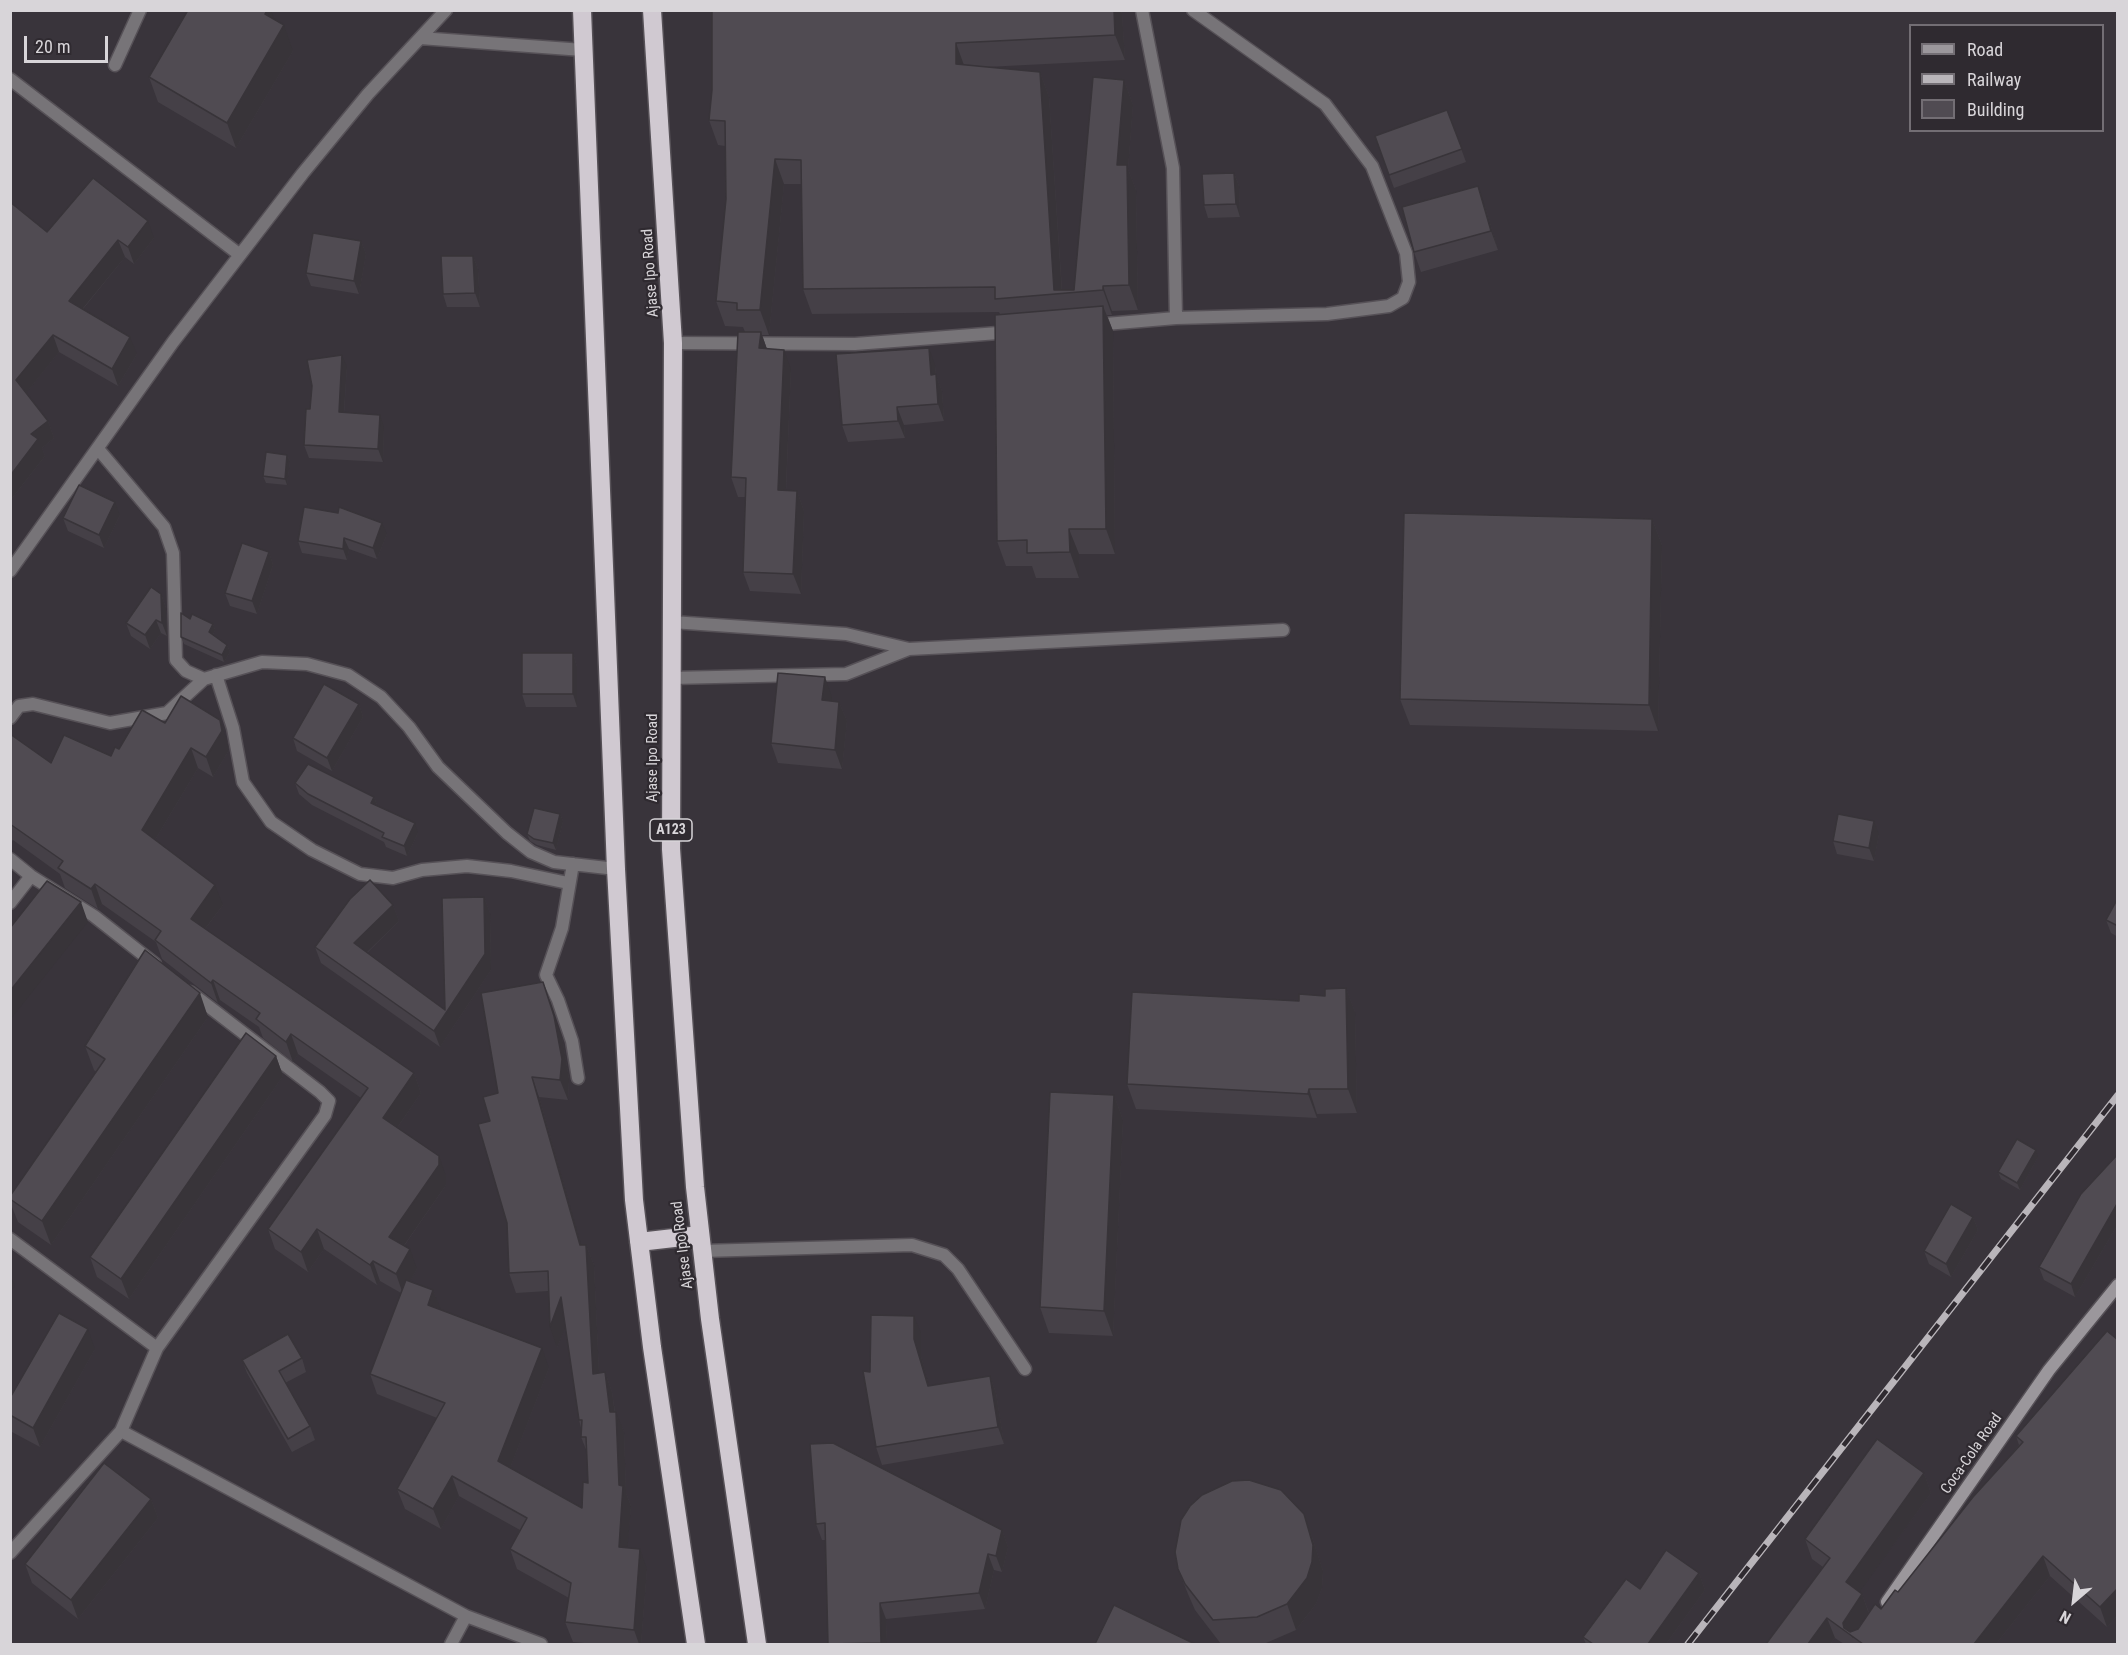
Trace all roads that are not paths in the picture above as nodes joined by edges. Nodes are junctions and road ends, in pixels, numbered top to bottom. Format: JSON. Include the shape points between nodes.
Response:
{"nodes":[{"id":1,"x":140,"y":10,"type":"edge"},
{"id":2,"x":446,"y":10,"type":"edge"},
{"id":3,"x":582,"y":10,"type":"edge"},
{"id":4,"x":652,"y":10,"type":"edge"},
{"id":5,"x":1142,"y":10,"type":"edge"},
{"id":6,"x":1193,"y":10,"type":"edge"},
{"id":7,"x":420,"y":38,"type":"junction"},
{"id":8,"x":583,"y":50,"type":"junction"},
{"id":9,"x":115,"y":65,"type":"dead end"},
{"id":10,"x":10,"y":79,"type":"edge"},
{"id":11,"x":240,"y":255,"type":"junction"},
{"id":12,"x":1176,"y":318,"type":"junction"},
{"id":13,"x":1081,"y":326,"type":"edge"},
{"id":14,"x":1022,"y":331,"type":"edge"},
{"id":15,"x":673,"y":343,"type":"junction"},
{"id":16,"x":99,"y":450,"type":"junction"},
{"id":17,"x":10,"y":572,"type":"edge"},
{"id":18,"x":672,"y":622,"type":"junction"},
{"id":19,"x":1282,"y":630,"type":"dead end"},
{"id":20,"x":909,"y":649,"type":"junction"},
{"id":21,"x":210,"y":677,"type":"junction"},
{"id":22,"x":672,"y":678,"type":"junction"},
{"id":23,"x":10,"y":718,"type":"edge"},
{"id":24,"x":10,"y":858,"type":"edge"},
{"id":25,"x":573,"y":864,"type":"junction"},
{"id":26,"x":616,"y":869,"type":"junction"},
{"id":27,"x":31,"y":876,"type":"junction"},
{"id":28,"x":568,"y":884,"type":"junction"},
{"id":29,"x":10,"y":903,"type":"edge"},
{"id":30,"x":578,"y":1078,"type":"dead end"},
{"id":31,"x":10,"y":1239,"type":"edge"},
{"id":32,"x":639,"y":1242,"type":"junction"},
{"id":33,"x":701,"y":1243,"type":"junction"},
{"id":34,"x":2118,"y":1285,"type":"edge"},
{"id":35,"x":157,"y":1348,"type":"junction"},
{"id":36,"x":1025,"y":1369,"type":"dead end"},
{"id":37,"x":121,"y":1431,"type":"junction"},
{"id":38,"x":10,"y":1553,"type":"edge"},
{"id":39,"x":1878,"y":1615,"type":"edge"},
{"id":40,"x":466,"y":1616,"type":"junction"},
{"id":41,"x":451,"y":1644,"type":"edge"},
{"id":42,"x":541,"y":1644,"type":"edge"},
{"id":43,"x":696,"y":1644,"type":"edge"},
{"id":44,"x":757,"y":1644,"type":"edge"}],
"edges":[{"from":1,"to":9,"type":"street"},
{"from":2,"to":7,"type":"street"},
{"from":3,"to":8,"type":"highway"},
{"from":4,"to":15,"type":"highway","name":"Ajase Ipo Road","number":"A123"},
{"from":5,"to":12,"type":"street","via":[[1173,168]]},
{"from":6,"to":12,"type":"street","via":[[1325,104],[1372,166],[1406,253],[1409,282],[1403,298],[1389,306],[1328,314]]},
{"from":7,"to":8,"type":"street"},
{"from":7,"to":11,"type":"street","via":[[331,137]]},
{"from":8,"to":26,"type":"highway"},
{"from":10,"to":11,"type":"street"},
{"from":11,"to":16,"type":"street","via":[[173,342]]},
{"from":12,"to":13,"type":"street"},
{"from":14,"to":15,"type":"street","via":[[855,344]]},
{"from":15,"to":18,"type":"highway","name":"Ajase Ipo Road","number":"A123"},
{"from":16,"to":17,"type":"street"},
{"from":16,"to":21,"type":"street","via":[[164,527],[173,553],[176,660],[186,671]]},
{"from":18,"to":20,"type":"street","via":[[846,634]]},
{"from":18,"to":22,"type":"highway","name":"Ajase Ipo Road","number":"A123"},
{"from":19,"to":20,"type":"street"},
{"from":20,"to":22,"type":"street","via":[[846,674]]},
{"from":21,"to":23,"type":"street","via":[[167,713],[110,723],[33,704],[19,706]]},
{"from":21,"to":25,"type":"street","via":[[262,662],[307,664],[348,675],[381,697],[410,727],[438,767],[507,833],[531,852],[554,862]]},
{"from":21,"to":28,"type":"street","via":[[232,728],[243,782],[271,822],[312,850],[360,874],[393,878],[422,870],[467,866]]},
{"from":22,"to":33,"type":"highway","name":"Ajase Ipo Road","number":"A123","via":[[671,849]]},
{"from":24,"to":27,"type":"street"},
{"from":25,"to":26,"type":"street"},
{"from":25,"to":28,"type":"street"},
{"from":26,"to":32,"type":"highway","via":[[623,1040]]},
{"from":27,"to":29,"type":"street"},
{"from":27,"to":35,"type":"street","via":[[94,916],[329,1101],[325,1115]]},
{"from":28,"to":30,"type":"street","via":[[562,928],[546,975],[572,1041]]},
{"from":31,"to":35,"type":"street"},
{"from":32,"to":33,"type":"highway"},
{"from":32,"to":43,"type":"highway"},
{"from":33,"to":36,"type":"street","via":[[912,1245],[944,1255],[958,1269]]},
{"from":33,"to":44,"type":"highway","name":"Ajase Ipo Road","number":"A123"},
{"from":34,"to":39,"type":"street","name":"Coca-Cola Road","via":[[2049,1370]]},
{"from":35,"to":37,"type":"street"},
{"from":37,"to":38,"type":"street"},
{"from":37,"to":40,"type":"street"},
{"from":40,"to":41,"type":"street"},
{"from":40,"to":42,"type":"street"}]}
